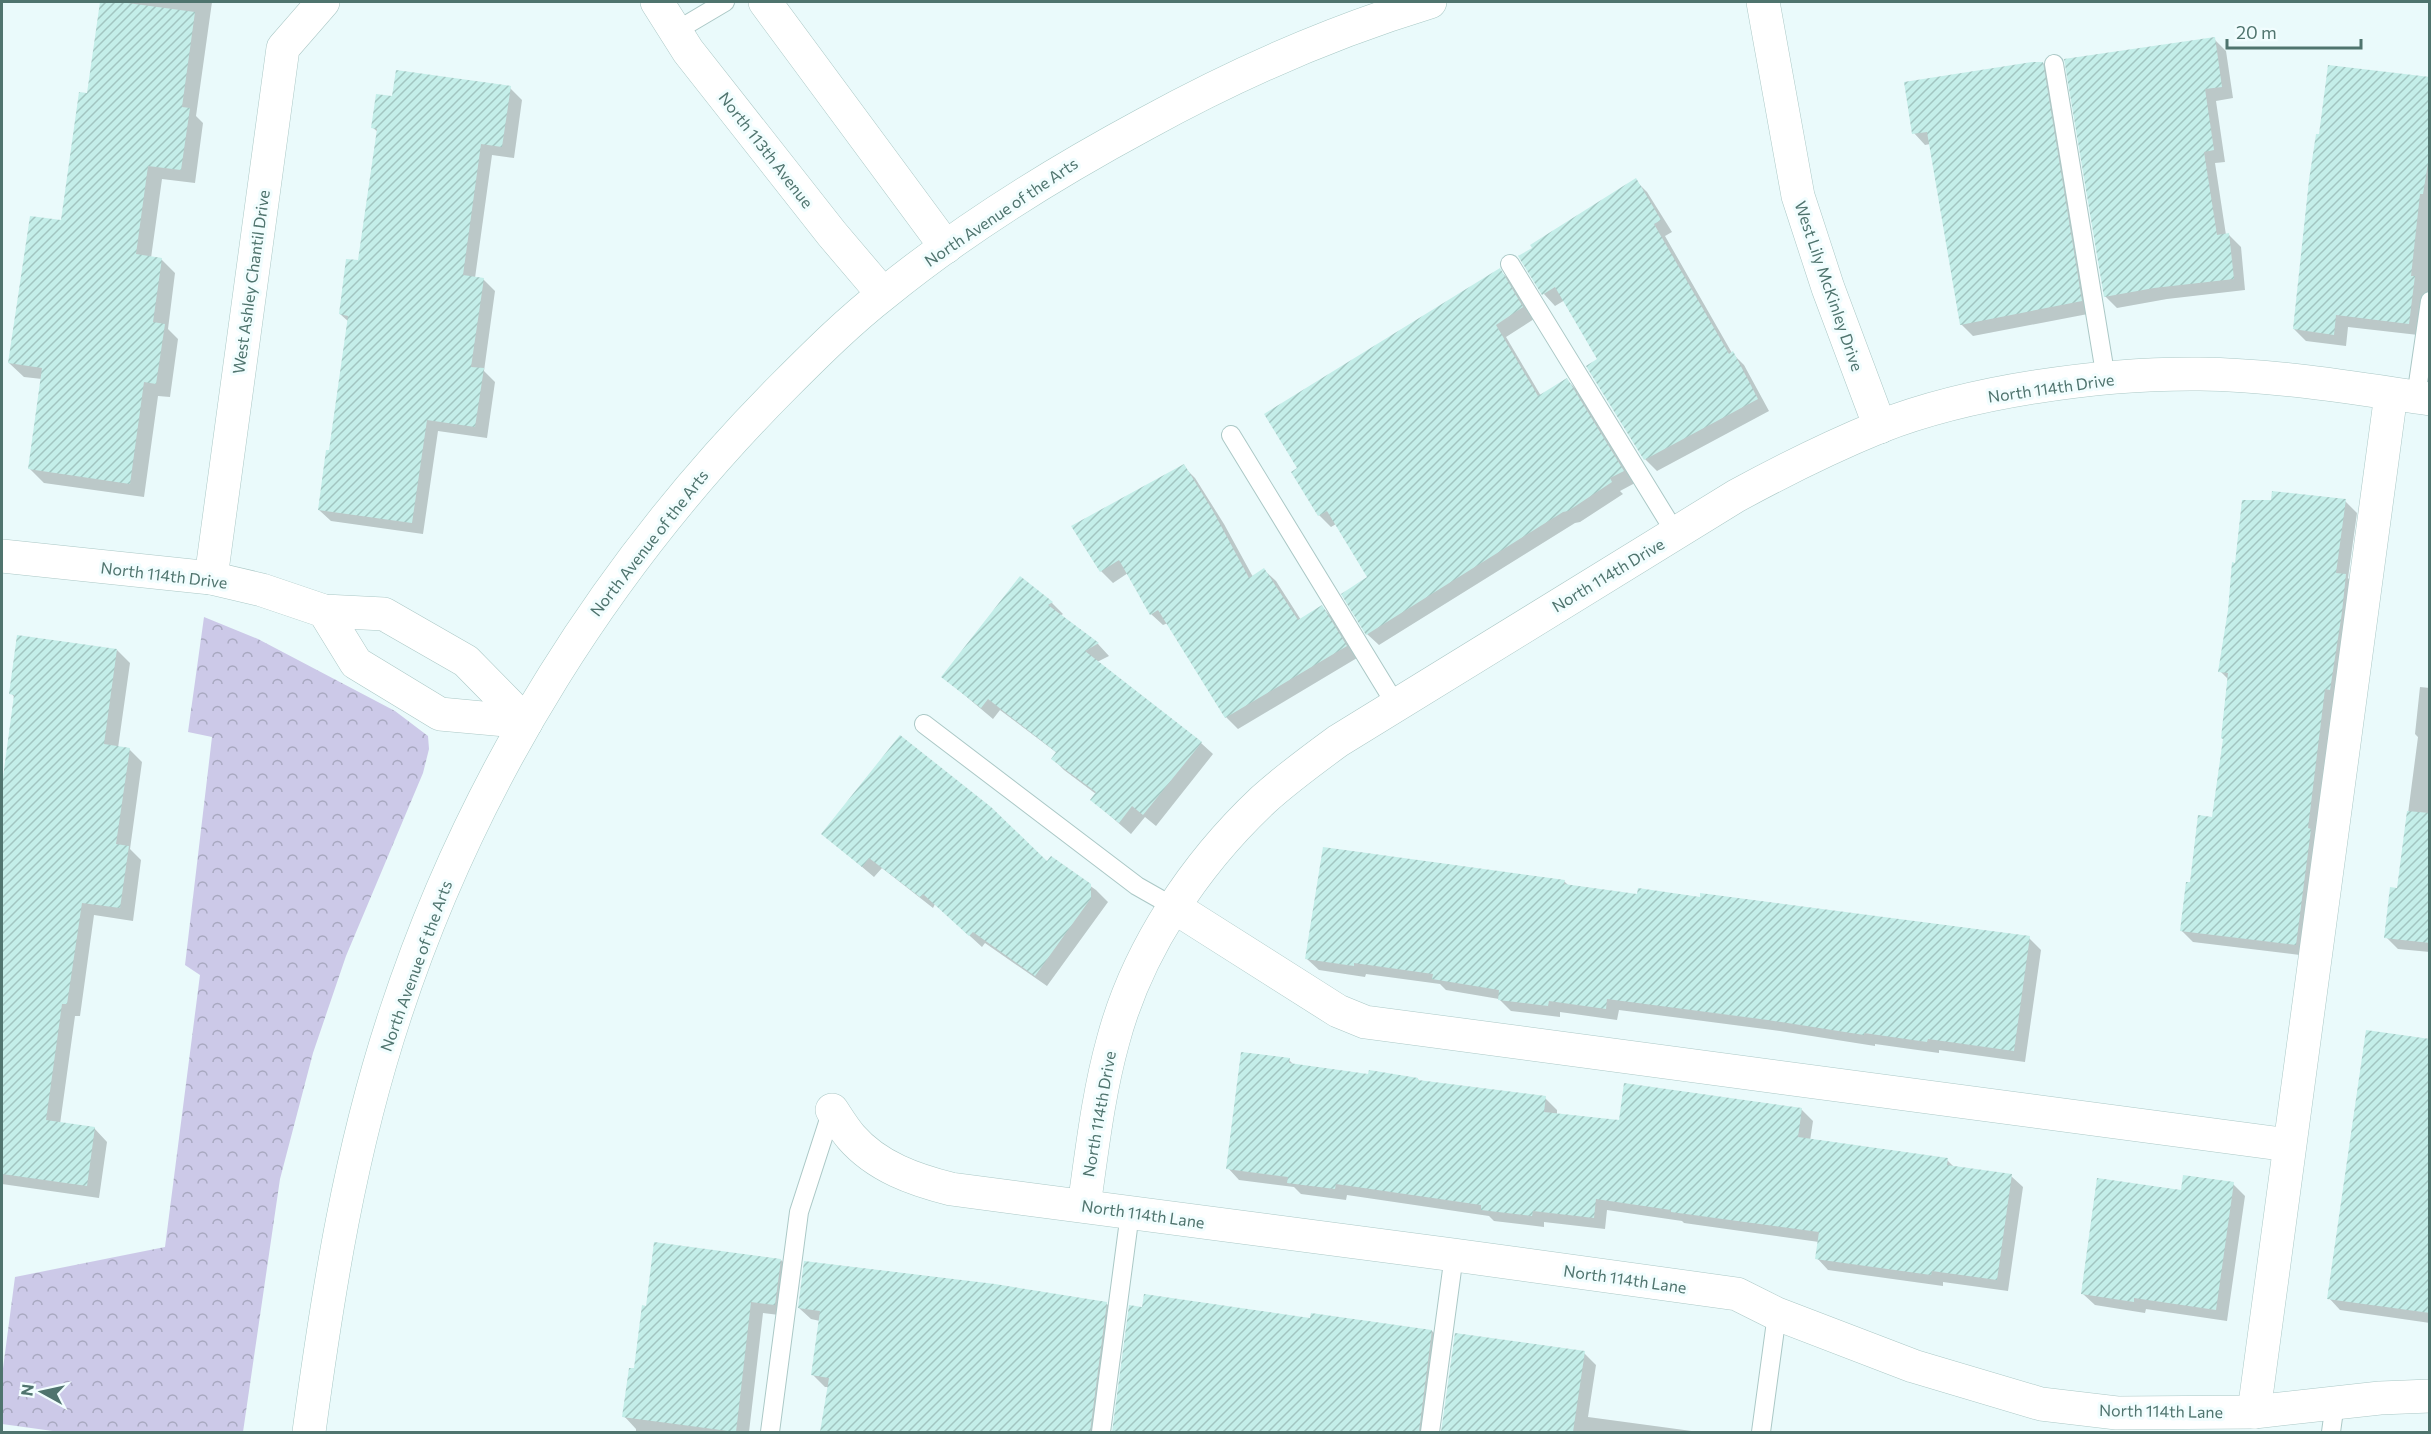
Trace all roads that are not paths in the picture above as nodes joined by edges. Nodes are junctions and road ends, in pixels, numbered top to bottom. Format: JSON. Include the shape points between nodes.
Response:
{"nodes":[{"id":1,"x":323,"y":2,"type":"edge"},
{"id":2,"x":657,"y":2,"type":"edge"},
{"id":3,"x":725,"y":2,"type":"edge"},
{"id":4,"x":765,"y":2,"type":"edge"},
{"id":5,"x":1430,"y":2,"type":"edge"},
{"id":6,"x":1763,"y":2,"type":"edge"},
{"id":7,"x":676,"y":31,"type":"junction"},
{"id":8,"x":2054,"y":64,"type":"dead end"},
{"id":9,"x":946,"y":247,"type":"junction"},
{"id":10,"x":1510,"y":264,"type":"dead end"},
{"id":11,"x":883,"y":294,"type":"junction"},
{"id":12,"x":2430,"y":301,"type":"edge"},
{"id":13,"x":2106,"y":379,"type":"junction"},
{"id":14,"x":2412,"y":397,"type":"edge"},
{"id":15,"x":1880,"y":427,"type":"junction"},
{"id":16,"x":1231,"y":435,"type":"dead end"},
{"id":17,"x":1676,"y":534,"type":"junction"},
{"id":18,"x":2,"y":556,"type":"edge"},
{"id":19,"x":211,"y":578,"type":"junction"},
{"id":20,"x":324,"y":611,"type":"junction"},
{"id":21,"x":1396,"y":705,"type":"junction"},
{"id":22,"x":526,"y":722,"type":"junction"},
{"id":23,"x":924,"y":724,"type":"dead end"},
{"id":24,"x":1174,"y":907,"type":"junction"},
{"id":25,"x":832,"y":1110,"type":"joint"},
{"id":26,"x":2288,"y":1144,"type":"junction"},
{"id":27,"x":1084,"y":1206,"type":"junction"},
{"id":28,"x":1131,"y":1213,"type":"junction"},
{"id":29,"x":1454,"y":1255,"type":"junction"},
{"id":30,"x":1778,"y":1314,"type":"junction"},
{"id":31,"x":2430,"y":1396,"type":"edge"},
{"id":32,"x":2254,"y":1412,"type":"junction"},
{"id":33,"x":2333,"y":1418,"type":"edge"},
{"id":34,"x":309,"y":1432,"type":"edge"},
{"id":35,"x":770,"y":1432,"type":"edge"},
{"id":36,"x":1101,"y":1432,"type":"edge"},
{"id":37,"x":1430,"y":1432,"type":"edge"},
{"id":38,"x":1761,"y":1432,"type":"edge"}],
"edges":[{"from":1,"to":19,"type":"street","name":"West Ashley Chantil Drive","via":[[283,48]]},
{"from":2,"to":7,"type":"street","name":"North 113th Avenue"},
{"from":3,"to":7,"type":"lane"},
{"from":4,"to":9,"type":"street"},
{"from":5,"to":9,"type":"street","name":"North Avenue of the Arts","via":[[1325,38],[1171,109],[1027,191]]},
{"from":6,"to":15,"type":"street","name":"West Lily McKinley Drive","via":[[1798,196]]},
{"from":7,"to":11,"type":"street","name":"North 113th Avenue"},
{"from":8,"to":13,"type":"lane"},
{"from":9,"to":11,"type":"street","name":"North Avenue of the Arts"},
{"from":10,"to":17,"type":"lane"},
{"from":11,"to":22,"type":"street","name":"North Avenue of the Arts","via":[[761,409],[670,510],[596,609]]},
{"from":12,"to":14,"type":"lane"},
{"from":13,"to":14,"type":"street","name":"North 114th Drive","via":[[2199,374],[2250,376]]},
{"from":13,"to":15,"type":"street","name":"North 114th Drive","via":[[1968,401]]},
{"from":14,"to":26,"type":"street"},
{"from":15,"to":17,"type":"street","name":"North 114th Drive","via":[[1780,472]]},
{"from":16,"to":21,"type":"lane"},
{"from":17,"to":21,"type":"street","name":"North 114th Drive"},
{"from":18,"to":19,"type":"street","name":"North 114th Drive"},
{"from":19,"to":20,"type":"street","name":"North 114th Drive"},
{"from":20,"to":22,"type":"street","name":"North 114th Drive","via":[[384,614],[466,661]]},
{"from":20,"to":22,"type":"street","via":[[356,663],[440,714]]},
{"from":21,"to":24,"type":"street","name":"North 114th Drive","via":[[1328,748],[1262,801],[1227,837]]},
{"from":22,"to":34,"type":"street","name":"North Avenue of the Arts","via":[[466,837],[440,897],[379,1065],[352,1167]]},
{"from":23,"to":24,"type":"lane","via":[[1137,886]]},
{"from":24,"to":26,"type":"street","via":[[1338,1011],[1365,1022]]},
{"from":24,"to":27,"type":"street","name":"North 114th Drive","via":[[1128,996],[1113,1038]]},
{"from":25,"to":27,"type":"street","name":"North 114th Lane","via":[[852,1138],[879,1161],[915,1179],[951,1189]]},
{"from":25,"to":35,"type":"lane","via":[[799,1212]]},
{"from":26,"to":32,"type":"street"},
{"from":27,"to":28,"type":"street","name":"North 114th Lane"},
{"from":28,"to":29,"type":"street","name":"North 114th Lane"},
{"from":28,"to":36,"type":"lane"},
{"from":29,"to":30,"type":"street","name":"North 114th Lane","via":[[1737,1294]]},
{"from":29,"to":37,"type":"lane"},
{"from":30,"to":32,"type":"street","name":"North 114th Lane","via":[[1913,1366],[2041,1404],[2117,1413]]},
{"from":30,"to":38,"type":"lane"},
{"from":31,"to":33,"type":"street","name":"North 114th Lane"},
{"from":32,"to":33,"type":"street","name":"North 114th Lane"}]}
